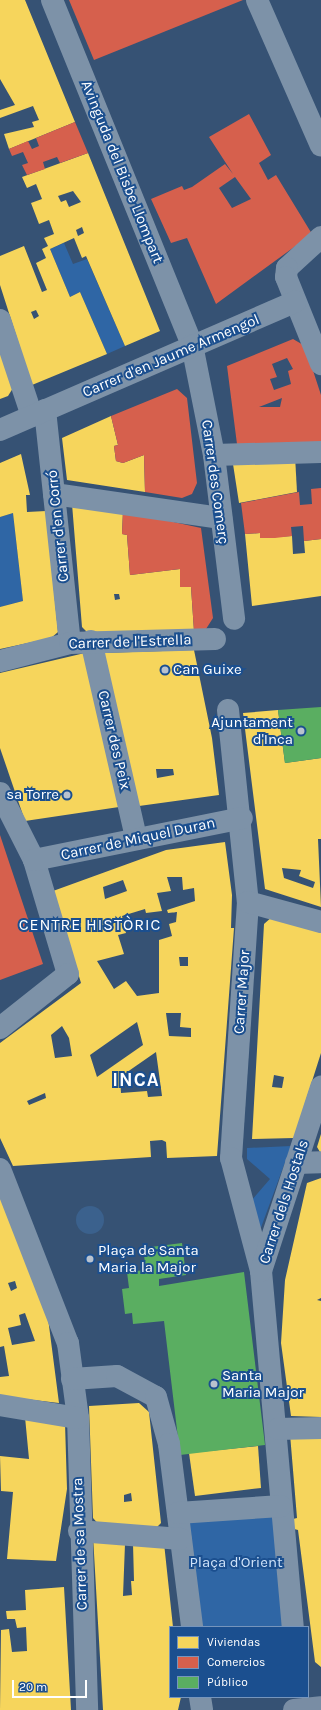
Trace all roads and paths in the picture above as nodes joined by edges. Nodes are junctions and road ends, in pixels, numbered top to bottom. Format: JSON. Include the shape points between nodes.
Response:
{"nodes":[{"id":1,"x":52,"y":0,"type":"edge"},
{"id":2,"x":257,"y":0,"type":"edge"},
{"id":3,"x":321,"y":146,"type":"edge"},
{"id":4,"x":321,"y":237,"type":"edge"},
{"id":5,"x":295,"y":302,"type":"junction"},
{"id":6,"x":0,"y":320,"type":"edge"},
{"id":7,"x":192,"y":345,"type":"junction"},
{"id":8,"x":321,"y":364,"type":"edge"},
{"id":9,"x":39,"y":413,"type":"junction"},
{"id":10,"x":0,"y":430,"type":"edge"},
{"id":11,"x":321,"y":452,"type":"edge"},
{"id":12,"x":214,"y":455,"type":"junction"},
{"id":13,"x":54,"y":494,"type":"junction"},
{"id":14,"x":221,"y":518,"type":"junction"},
{"id":15,"x":234,"y":620,"type":"dead end"},
{"id":16,"x":215,"y":639,"type":"dead end"},
{"id":17,"x":92,"y":641,"type":"junction"},
{"id":18,"x":70,"y":643,"type":"junction"},
{"id":19,"x":0,"y":661,"type":"edge"},
{"id":20,"x":228,"y":710,"type":"dead end"},
{"id":21,"x":0,"y":793,"type":"edge"},
{"id":22,"x":242,"y":818,"type":"junction"},
{"id":23,"x":136,"y":838,"type":"junction"},
{"id":24,"x":34,"y":860,"type":"junction"},
{"id":25,"x":248,"y":902,"type":"junction"},
{"id":26,"x":321,"y":922,"type":"edge"},
{"id":27,"x":0,"y":1028,"type":"edge"},
{"id":28,"x":321,"y":1087,"type":"edge"},
{"id":29,"x":321,"y":1162,"type":"edge"},
{"id":30,"x":296,"y":1163,"type":"junction"},
{"id":31,"x":0,"y":1169,"type":"edge"},
{"id":32,"x":261,"y":1271,"type":"junction"},
{"id":33,"x":72,"y":1379,"type":"junction"},
{"id":34,"x":0,"y":1405,"type":"edge"},
{"id":35,"x":78,"y":1418,"type":"junction"},
{"id":36,"x":321,"y":1428,"type":"edge"},
{"id":37,"x":278,"y":1429,"type":"junction"},
{"id":38,"x":281,"y":1506,"type":"junction"},
{"id":39,"x":178,"y":1513,"type":"junction"},
{"id":40,"x":79,"y":1531,"type":"junction"},
{"id":41,"x":181,"y":1539,"type":"junction"},
{"id":42,"x":192,"y":1626,"type":"edge"},
{"id":43,"x":293,"y":1626,"type":"edge"},
{"id":44,"x":200,"y":1698,"type":"edge"},
{"id":45,"x":87,"y":1710,"type":"edge"},
{"id":46,"x":202,"y":1710,"type":"edge"}],
"edges":[{"from":1,"to":7,"type":"street","name":"Avinguda del Bisbe Llompart"},
{"from":2,"to":3,"type":"street"},
{"from":4,"to":5,"type":"street","via":[[287,268],[286,277]]},
{"from":5,"to":7,"type":"street","name":"Carrer d'en Jaume Armengol"},
{"from":5,"to":8,"type":"street"},
{"from":6,"to":9,"type":"street","name":"Carrer d'en Corró"},
{"from":7,"to":9,"type":"street","name":"Carrer d'en Jaume Armengol"},
{"from":7,"to":12,"type":"street","name":"Carrer des Comerç"},
{"from":9,"to":10,"type":"street","name":"Carrer d'en Jaume Armengol"},
{"from":9,"to":13,"type":"street","name":"Carrer d'en Corró"},
{"from":11,"to":12,"type":"street"},
{"from":12,"to":14,"type":"street","name":"Carrer des Comerç"},
{"from":13,"to":14,"type":"street"},
{"from":13,"to":18,"type":"street","name":"Carrer d'en Corró"},
{"from":14,"to":15,"type":"street","name":"Carrer des Comerç"},
{"from":16,"to":17,"type":"street","name":"Carrer de l'Estrella"},
{"from":17,"to":18,"type":"street","name":"Carrer de l'Estrella"},
{"from":17,"to":23,"type":"street","name":"Carrer des Peix"},
{"from":18,"to":19,"type":"street","name":"Carrer de l'Estrella"},
{"from":20,"to":22,"type":"street","name":"Carrer Major"},
{"from":21,"to":24,"type":"street"},
{"from":22,"to":23,"type":"street","name":"Carrer de Miquel Duran"},
{"from":22,"to":25,"type":"street","name":"Carrer Major"},
{"from":23,"to":24,"type":"street","name":"Carrer de Miquel Duran"},
{"from":24,"to":27,"type":"street","via":[[68,974]]},
{"from":25,"to":26,"type":"street"},
{"from":25,"to":32,"type":"street","name":"Carrer Major","via":[[231,1158]]},
{"from":28,"to":30,"type":"street","name":"Carrer dels Hostals"},
{"from":29,"to":30,"type":"street"},
{"from":30,"to":32,"type":"street","name":"Carrer dels Hostals"},
{"from":31,"to":33,"type":"street","name":"Carrer de sa Mostra","via":[[68,1343]]},
{"from":32,"to":37,"type":"street","name":"Carrer Major"},
{"from":33,"to":35,"type":"street","name":"Carrer de sa Mostra"},
{"from":33,"to":39,"type":"street","via":[[117,1376],[156,1397],[169,1444]]},
{"from":34,"to":35,"type":"street"},
{"from":35,"to":40,"type":"street","name":"Carrer de sa Mostra"},
{"from":36,"to":37,"type":"street"},
{"from":37,"to":38,"type":"street","name":"Carrer Major"},
{"from":38,"to":39,"type":"street"},
{"from":38,"to":43,"type":"street"},
{"from":39,"to":41,"type":"street"},
{"from":40,"to":41,"type":"street"},
{"from":40,"to":45,"type":"street","name":"Carrer de sa Mostra"},
{"from":41,"to":42,"type":"street"},
{"from":44,"to":46,"type":"street"}]}
